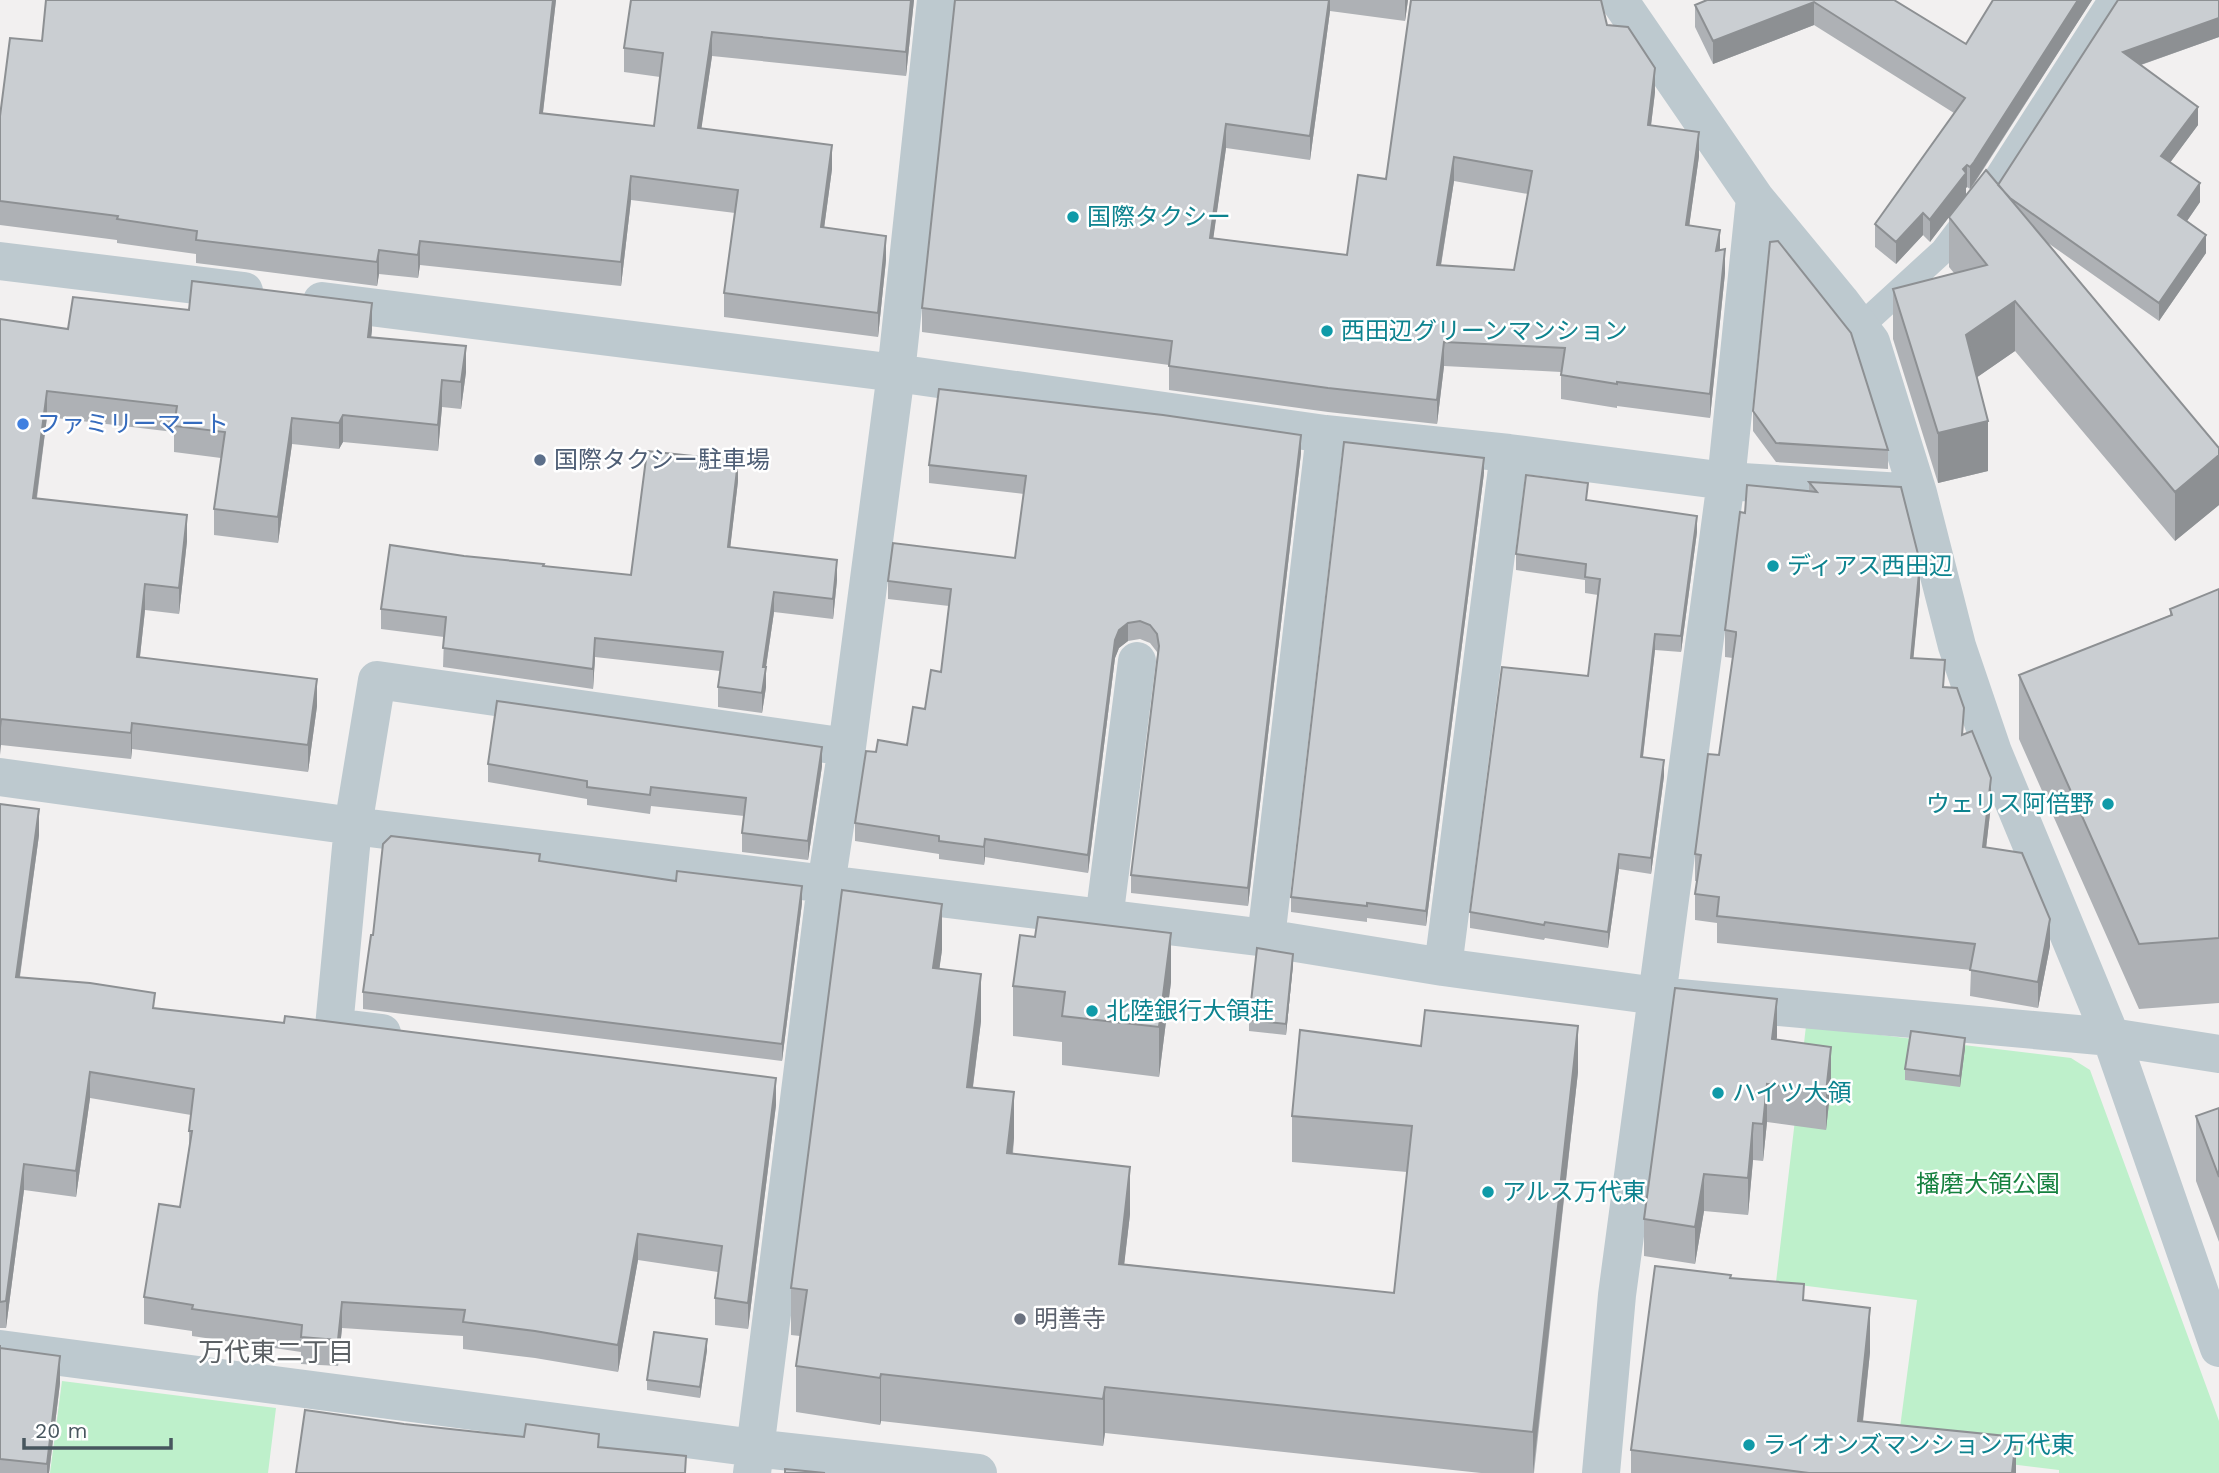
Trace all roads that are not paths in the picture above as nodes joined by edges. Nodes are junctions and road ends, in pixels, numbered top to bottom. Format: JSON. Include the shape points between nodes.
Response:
{"nodes":[{"id":1,"x":936,"y":0,"type":"edge"},
{"id":2,"x":1619,"y":0,"type":"edge"},
{"id":3,"x":2111,"y":0,"type":"edge"},
{"id":4,"x":1755,"y":198,"type":"junction"},
{"id":5,"x":0,"y":261,"type":"edge"},
{"id":6,"x":1860,"y":327,"type":"junction"},
{"id":7,"x":895,"y":373,"type":"junction"},
{"id":8,"x":1325,"y":435,"type":"junction"},
{"id":9,"x":1509,"y":453,"type":"junction"},
{"id":10,"x":1726,"y":481,"type":"junction"},
{"id":11,"x":1918,"y":493,"type":"junction"},
{"id":12,"x":1137,"y":661,"type":"dead end"},
{"id":13,"x":847,"y":747,"type":"junction"},
{"id":14,"x":0,"y":777,"type":"edge"},
{"id":15,"x":353,"y":826,"type":"junction"},
{"id":16,"x":826,"y":886,"type":"junction"},
{"id":17,"x":1104,"y":919,"type":"junction"},
{"id":18,"x":1266,"y":938,"type":"junction"},
{"id":19,"x":1443,"y":967,"type":"junction"},
{"id":20,"x":1657,"y":996,"type":"junction"},
{"id":21,"x":416,"y":1037,"type":"edge"},
{"id":22,"x":2111,"y":1037,"type":"junction"},
{"id":23,"x":2219,"y":1054,"type":"edge"},
{"id":24,"x":762,"y":1080,"type":"edge"},
{"id":25,"x":800,"y":1087,"type":"junction"},
{"id":26,"x":2219,"y":1348,"type":"edge"},
{"id":27,"x":0,"y":1349,"type":"edge"},
{"id":28,"x":754,"y":1461,"type":"edge"},
{"id":29,"x":978,"y":1473,"type":"edge"},
{"id":30,"x":1601,"y":1473,"type":"edge"}],
"edges":[{"from":1,"to":7,"type":"street"},
{"from":2,"to":4,"type":"street"},
{"from":3,"to":6,"type":"lane","via":[[1958,232]]},
{"from":4,"to":6,"type":"street"},
{"from":4,"to":10,"type":"street"},
{"from":5,"to":7,"type":"street"},
{"from":6,"to":11,"type":"street","via":[[1871,342]]},
{"from":7,"to":8,"type":"street"},
{"from":7,"to":13,"type":"street"},
{"from":8,"to":9,"type":"street"},
{"from":8,"to":18,"type":"street"},
{"from":9,"to":10,"type":"street"},
{"from":9,"to":19,"type":"street"},
{"from":10,"to":11,"type":"street"},
{"from":10,"to":20,"type":"street"},
{"from":11,"to":22,"type":"street","via":[[1957,646],[1993,752]]},
{"from":12,"to":17,"type":"street"},
{"from":13,"to":15,"type":"street","via":[[377,680]]},
{"from":13,"to":16,"type":"street"},
{"from":14,"to":15,"type":"street"},
{"from":15,"to":16,"type":"street"},
{"from":15,"to":21,"type":"street","via":[[334,1027]]},
{"from":16,"to":17,"type":"street"},
{"from":16,"to":25,"type":"street"},
{"from":17,"to":18,"type":"street"},
{"from":18,"to":19,"type":"street"},
{"from":19,"to":20,"type":"street"},
{"from":20,"to":22,"type":"street"},
{"from":20,"to":30,"type":"street","via":[[1617,1295]]},
{"from":22,"to":23,"type":"street"},
{"from":22,"to":26,"type":"street"},
{"from":24,"to":25,"type":"street"},
{"from":25,"to":28,"type":"street"},
{"from":27,"to":28,"type":"street"},
{"from":28,"to":29,"type":"street"}]}
